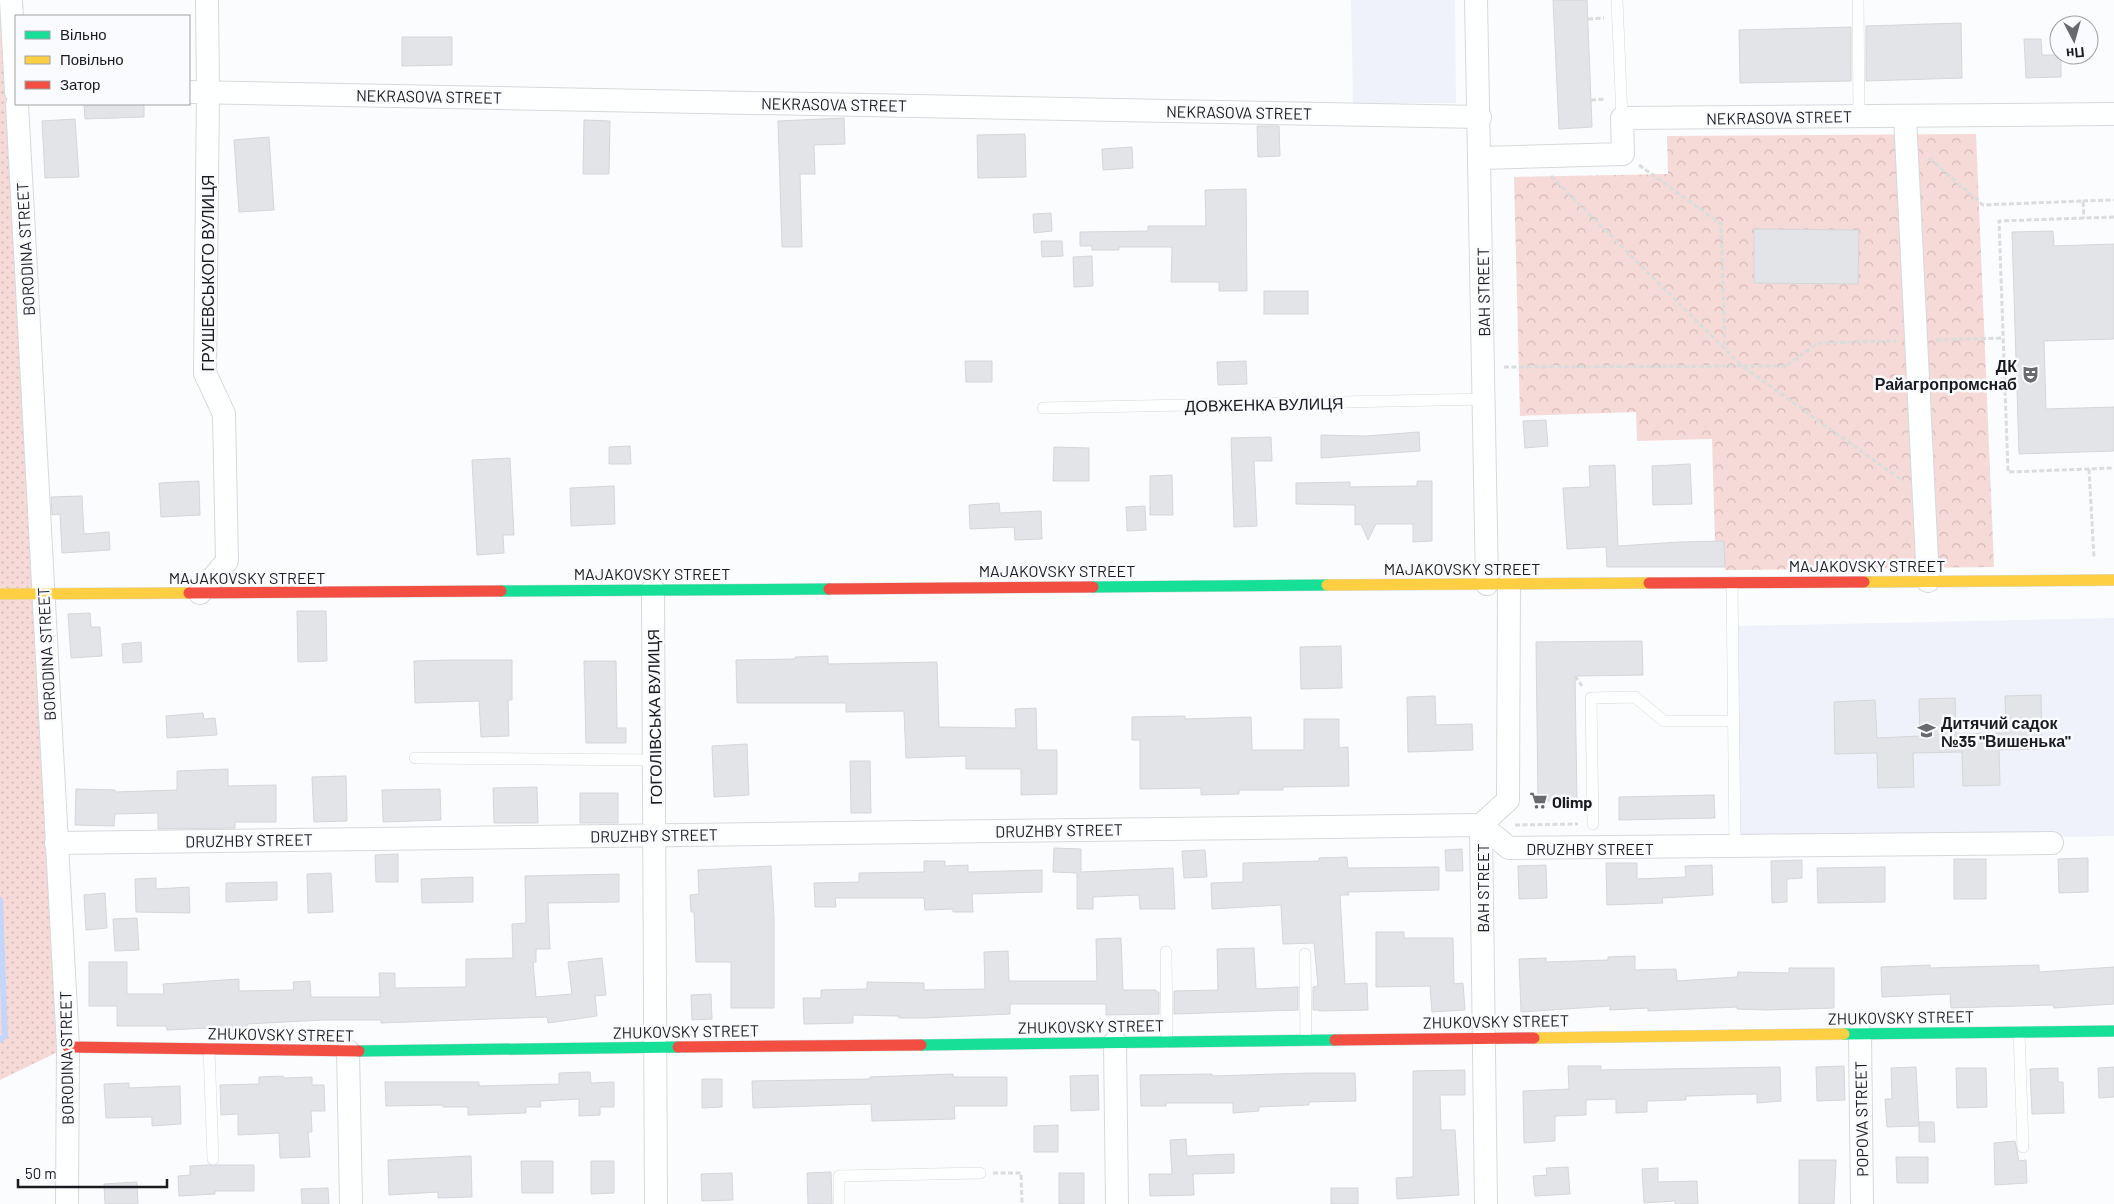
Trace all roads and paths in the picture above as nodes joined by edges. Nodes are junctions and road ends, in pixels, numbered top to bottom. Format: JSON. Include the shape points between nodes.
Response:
{"nodes":[{"id":1,"x":11,"y":0,"type":"edge"},
{"id":2,"x":207,"y":0,"type":"edge"},
{"id":3,"x":1476,"y":0,"type":"edge"},
{"id":4,"x":1616,"y":0,"type":"edge"},
{"id":5,"x":1858,"y":0,"type":"edge"},
{"id":6,"x":15,"y":71,"type":"edge"},
{"id":7,"x":0,"y":87,"type":"edge"},
{"id":8,"x":15,"y":89,"type":"edge"},
{"id":9,"x":198,"y":92,"type":"edge"},
{"id":10,"x":17,"y":105,"type":"edge"},
{"id":11,"x":2114,"y":114,"type":"edge"},
{"id":12,"x":1859,"y":116,"type":"junction"},
{"id":13,"x":1905,"y":116,"type":"junction"},
{"id":14,"x":1480,"y":117,"type":"junction"},
{"id":15,"x":1622,"y":118,"type":"junction"},
{"id":16,"x":1906,"y":138,"type":"junction"},
{"id":17,"x":1624,"y":154,"type":"junction"},
{"id":18,"x":1532,"y":156,"type":"junction"},
{"id":19,"x":1481,"y":158,"type":"junction"},
{"id":20,"x":2114,"y":200,"type":"edge"},
{"id":21,"x":2083,"y":201,"type":"junction"},
{"id":22,"x":2114,"y":217,"type":"edge"},
{"id":23,"x":2084,"y":218,"type":"junction"},
{"id":24,"x":1818,"y":343,"type":"dead end"},
{"id":25,"x":1725,"y":349,"type":"junction"},
{"id":26,"x":1742,"y":366,"type":"junction"},
{"id":27,"x":1484,"y":367,"type":"junction"},
{"id":28,"x":1484,"y":399,"type":"junction"},
{"id":29,"x":1043,"y":408,"type":"dead end"},
{"id":30,"x":2114,"y":468,"type":"edge"},
{"id":31,"x":2089,"y":469,"type":"junction"},
{"id":32,"x":1924,"y":496,"type":"junction"},
{"id":33,"x":2095,"y":580,"type":"junction"},
{"id":34,"x":2114,"y":580,"type":"edge"},
{"id":35,"x":1928,"y":581,"type":"junction"},
{"id":36,"x":1732,"y":582,"type":"junction"},
{"id":37,"x":1498,"y":584,"type":"junction"},
{"id":38,"x":653,"y":589,"type":"junction"},
{"id":39,"x":43,"y":593,"type":"junction"},
{"id":40,"x":200,"y":593,"type":"junction"},
{"id":41,"x":0,"y":594,"type":"edge"},
{"id":42,"x":1734,"y":721,"type":"junction"},
{"id":43,"x":415,"y":758,"type":"dead end"},
{"id":44,"x":654,"y":760,"type":"junction"},
{"id":45,"x":1593,"y":824,"type":"joint"},
{"id":46,"x":1482,"y":825,"type":"junction"},
{"id":47,"x":655,"y":835,"type":"junction"},
{"id":48,"x":56,"y":843,"type":"junction"},
{"id":49,"x":2052,"y":843,"type":"dead end"},
{"id":50,"x":1735,"y":847,"type":"junction"},
{"id":51,"x":1166,"y":952,"type":"dead end"},
{"id":52,"x":1304,"y":954,"type":"dead end"},
{"id":53,"x":2114,"y":1030,"type":"edge"},
{"id":54,"x":2019,"y":1032,"type":"junction"},
{"id":55,"x":1860,"y":1034,"type":"junction"},
{"id":56,"x":1483,"y":1038,"type":"junction"},
{"id":57,"x":1306,"y":1040,"type":"junction"},
{"id":58,"x":1115,"y":1042,"type":"junction"},
{"id":59,"x":1167,"y":1042,"type":"junction"},
{"id":60,"x":68,"y":1047,"type":"junction"},
{"id":61,"x":656,"y":1048,"type":"junction"},
{"id":62,"x":209,"y":1049,"type":"junction"},
{"id":63,"x":348,"y":1051,"type":"junction"},
{"id":64,"x":2023,"y":1147,"type":"dead end"},
{"id":65,"x":213,"y":1159,"type":"dead end"},
{"id":66,"x":980,"y":1173,"type":"joint"},
{"id":67,"x":67,"y":1204,"type":"edge"},
{"id":68,"x":351,"y":1204,"type":"edge"},
{"id":69,"x":656,"y":1204,"type":"edge"},
{"id":70,"x":839,"y":1204,"type":"edge"},
{"id":71,"x":1022,"y":1204,"type":"edge"},
{"id":72,"x":1117,"y":1204,"type":"edge"},
{"id":73,"x":1486,"y":1204,"type":"edge"},
{"id":74,"x":1862,"y":1204,"type":"edge"}],
"edges":[{"from":1,"to":6,"type":"street"},
{"from":2,"to":9,"type":"street","name":"ГРУШЕВСЬКОГО ВУЛИЦЯ"},
{"from":3,"to":14,"type":"street","name":"BAH STREET"},
{"from":4,"to":15,"type":"lane"},
{"from":5,"to":12,"type":"lane"},
{"from":7,"to":8,"type":"street"},
{"from":9,"to":14,"type":"street","name":"NEKRASOVA STREET"},
{"from":9,"to":40,"type":"street","name":"ГРУШЕВСЬКОГО ВУЛИЦЯ","via":[[205,373],[224,414],[227,561]]},
{"from":10,"to":39,"type":"street","name":"BORODINA STREET"},
{"from":11,"to":13,"type":"street","name":"NEKRASOVA STREET"},
{"from":12,"to":13,"type":"street","name":"NEKRASOVA STREET"},
{"from":12,"to":15,"type":"street","name":"NEKRASOVA STREET"},
{"from":13,"to":16,"type":"street"},
{"from":14,"to":19,"type":"street","name":"BAH STREET"},
{"from":15,"to":17,"type":"street"},
{"from":16,"to":21,"type":"path","via":[[1984,205]]},
{"from":16,"to":32,"type":"street"},
{"from":17,"to":18,"type":"street"},
{"from":17,"to":25,"type":"path","via":[[1722,224]]},
{"from":18,"to":19,"type":"street"},
{"from":18,"to":25,"type":"path"},
{"from":19,"to":27,"type":"street","name":"BAH STREET"},
{"from":20,"to":21,"type":"path"},
{"from":21,"to":23,"type":"path"},
{"from":22,"to":23,"type":"path"},
{"from":23,"to":31,"type":"path","via":[[1999,221],[2008,472]]},
{"from":24,"to":26,"type":"path","via":[[1786,366]]},
{"from":25,"to":26,"type":"path"},
{"from":26,"to":27,"type":"path"},
{"from":26,"to":32,"type":"path"},
{"from":27,"to":28,"type":"street","name":"BAH STREET"},
{"from":28,"to":29,"type":"lane","name":"ДОВЖЕНКА ВУЛИЦЯ"},
{"from":28,"to":37,"type":"street","name":"BAH STREET"},
{"from":30,"to":31,"type":"path"},
{"from":31,"to":33,"type":"path"},
{"from":32,"to":35,"type":"street"},
{"from":33,"to":34,"type":"street","name":"MAJAKOVSKY STREET"},
{"from":33,"to":35,"type":"street","name":"MAJAKOVSKY STREET"},
{"from":35,"to":36,"type":"street","name":"MAJAKOVSKY STREET"},
{"from":36,"to":37,"type":"street","name":"MAJAKOVSKY STREET"},
{"from":36,"to":42,"type":"lane"},
{"from":37,"to":38,"type":"street","name":"MAJAKOVSKY STREET"},
{"from":37,"to":46,"type":"street","name":"BAH STREET","via":[[1508,800]]},
{"from":38,"to":40,"type":"street","name":"MAJAKOVSKY STREET"},
{"from":38,"to":44,"type":"street","name":"ГОГОЛІВСЬКА ВУЛИЦЯ"},
{"from":39,"to":40,"type":"street","name":"MAJAKOVSKY STREET"},
{"from":39,"to":41,"type":"street","name":"MAJAKOVSKY STREET"},
{"from":39,"to":48,"type":"street","name":"BORODINA STREET"},
{"from":42,"to":45,"type":"lane","via":[[1664,721],[1635,697],[1591,698]]},
{"from":42,"to":50,"type":"lane"},
{"from":43,"to":44,"type":"lane"},
{"from":44,"to":47,"type":"street","name":"ГОГОЛІВСЬКА ВУЛИЦЯ"},
{"from":45,"to":46,"type":"path"},
{"from":46,"to":47,"type":"street","name":"DRUZHBY STREET"},
{"from":46,"to":50,"type":"street","name":"DRUZHBY STREET","via":[[1509,848]]},
{"from":46,"to":56,"type":"street","name":"BAH STREET"},
{"from":47,"to":48,"type":"street","name":"DRUZHBY STREET"},
{"from":47,"to":61,"type":"street","name":"ГОГОЛІВСЬКА ВУЛИЦЯ"},
{"from":48,"to":60,"type":"street","name":"BORODINA STREET"},
{"from":49,"to":50,"type":"street","name":"DRUZHBY STREET"},
{"from":51,"to":59,"type":"lane"},
{"from":52,"to":57,"type":"lane"},
{"from":53,"to":54,"type":"street","name":"ZHUKOVSKY STREET"},
{"from":54,"to":55,"type":"street","name":"ZHUKOVSKY STREET"},
{"from":54,"to":64,"type":"lane"},
{"from":55,"to":56,"type":"street","name":"ZHUKOVSKY STREET"},
{"from":55,"to":74,"type":"street","name":"POPOVA STREET"},
{"from":56,"to":57,"type":"street","name":"ZHUKOVSKY STREET"},
{"from":56,"to":73,"type":"street","name":"BAH STREET"},
{"from":57,"to":59,"type":"street","name":"ZHUKOVSKY STREET"},
{"from":58,"to":59,"type":"street","name":"ZHUKOVSKY STREET"},
{"from":58,"to":61,"type":"street","name":"ZHUKOVSKY STREET"},
{"from":58,"to":72,"type":"street"},
{"from":60,"to":62,"type":"street","name":"ZHUKOVSKY STREET"},
{"from":60,"to":67,"type":"street","name":"BORODINA STREET"},
{"from":61,"to":63,"type":"street","name":"ZHUKOVSKY STREET"},
{"from":61,"to":69,"type":"street","name":"ГОГОЛІВСЬКА ВУЛИЦЯ"},
{"from":62,"to":63,"type":"street","name":"ZHUKOVSKY STREET"},
{"from":62,"to":65,"type":"lane"},
{"from":63,"to":68,"type":"street"},
{"from":66,"to":70,"type":"lane","via":[[838,1176]]},
{"from":66,"to":71,"type":"path","via":[[1021,1173]]}]}
